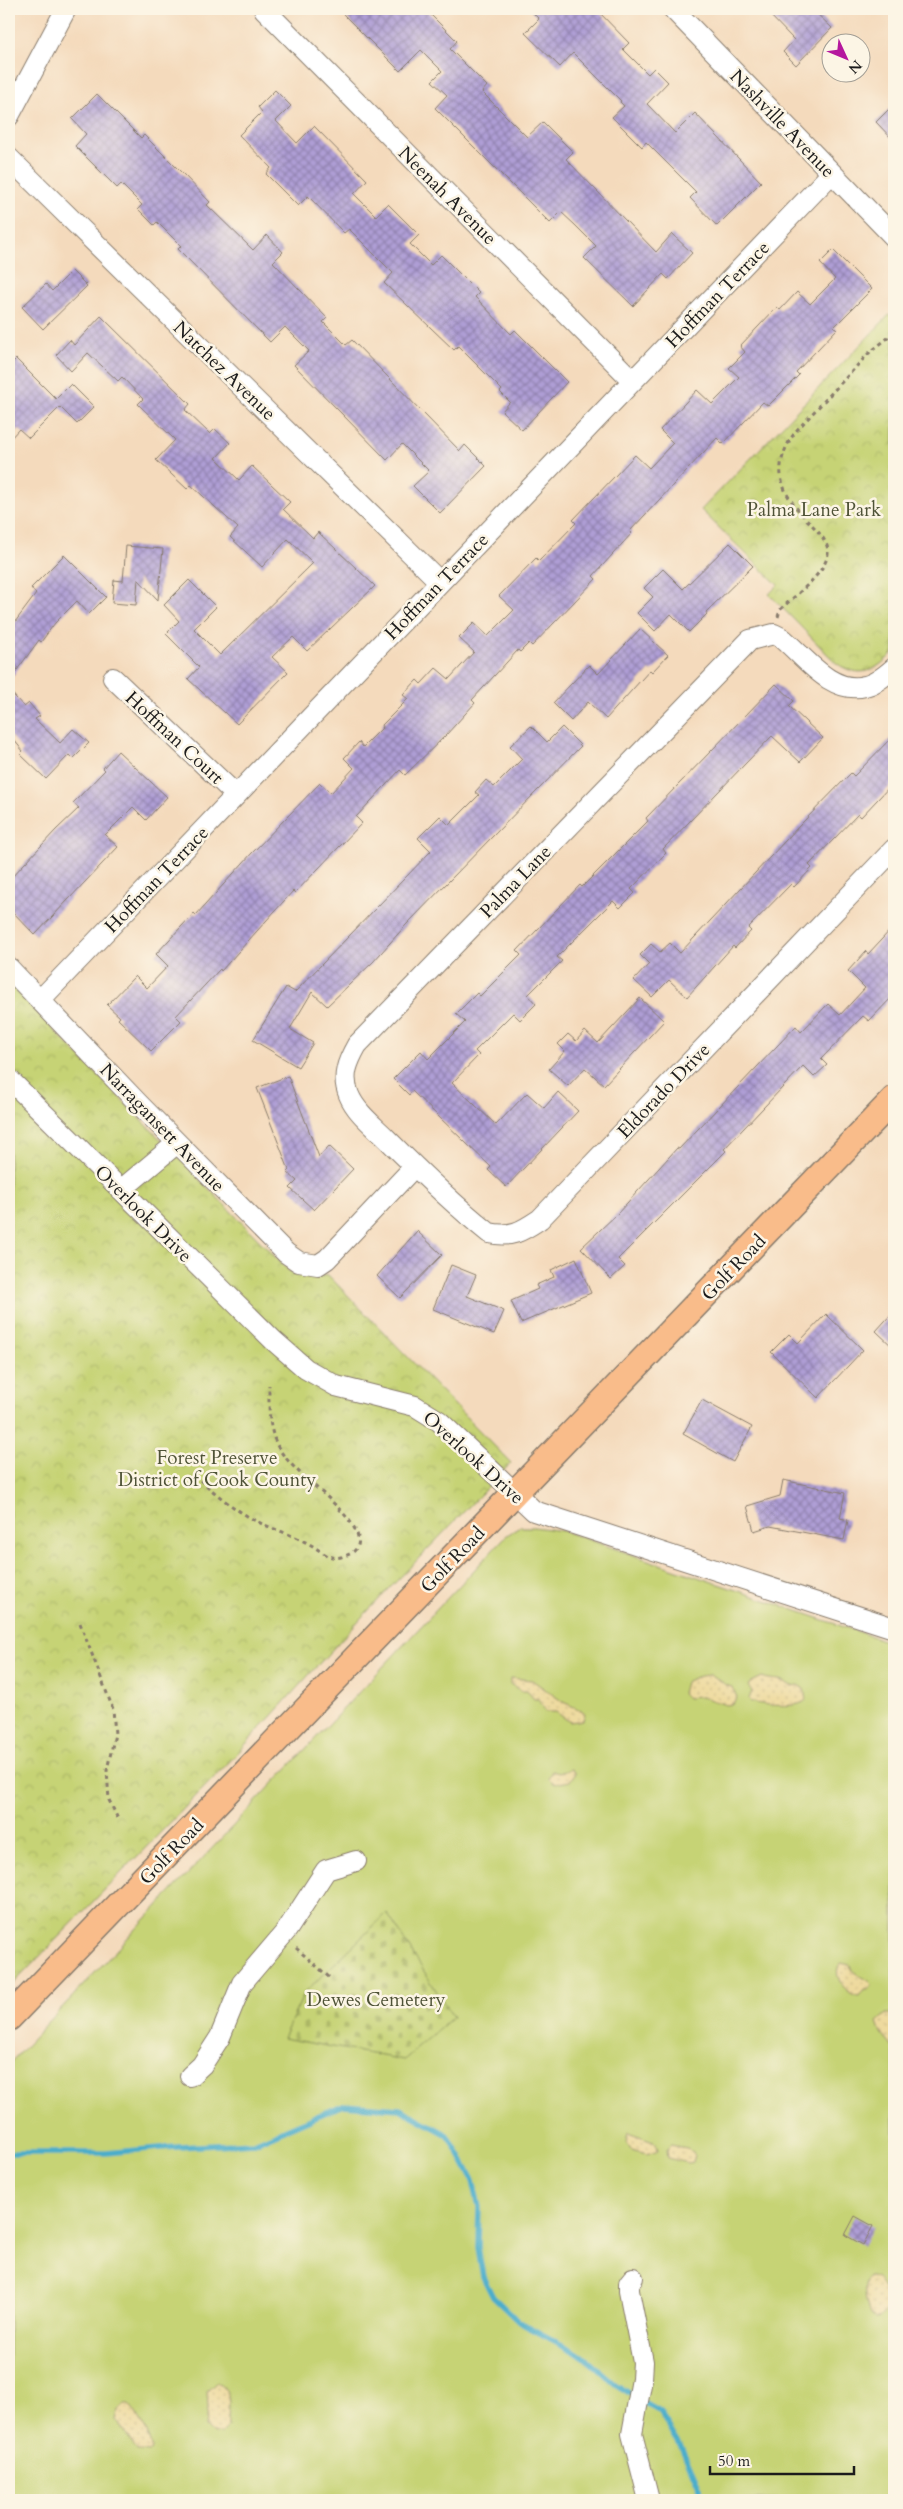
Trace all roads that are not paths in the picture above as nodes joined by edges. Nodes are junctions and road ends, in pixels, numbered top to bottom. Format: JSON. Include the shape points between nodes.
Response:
{"nodes":[{"id":1,"x":66,"y":9,"type":"edge"},
{"id":2,"x":264,"y":9,"type":"edge"},
{"id":3,"x":673,"y":9,"type":"edge"},
{"id":4,"x":9,"y":116,"type":"edge"},
{"id":5,"x":9,"y":158,"type":"edge"},
{"id":6,"x":832,"y":173,"type":"junction"},
{"id":7,"x":894,"y":237,"type":"edge"},
{"id":8,"x":633,"y":381,"type":"junction"},
{"id":9,"x":440,"y":582,"type":"junction"},
{"id":10,"x":894,"y":668,"type":"edge"},
{"id":11,"x":113,"y":678,"type":"dead end"},
{"id":12,"x":236,"y":795,"type":"junction"},
{"id":13,"x":894,"y":849,"type":"edge"},
{"id":14,"x":9,"y":968,"type":"edge"},
{"id":15,"x":40,"y":999,"type":"junction"},
{"id":16,"x":9,"y":1079,"type":"edge"},
{"id":17,"x":894,"y":1099,"type":"edge"},
{"id":18,"x":177,"y":1143,"type":"junction"},
{"id":19,"x":414,"y":1167,"type":"junction"},
{"id":20,"x":121,"y":1190,"type":"junction"},
{"id":21,"x":514,"y":1494,"type":"junction"},
{"id":22,"x":894,"y":1628,"type":"edge"},
{"id":23,"x":356,"y":1861,"type":"dead end"},
{"id":24,"x":9,"y":2018,"type":"edge"},
{"id":25,"x":190,"y":2076,"type":"dead end"},
{"id":26,"x":633,"y":2278,"type":"dead end"},
{"id":27,"x":649,"y":2500,"type":"edge"}],
"edges":[{"from":1,"to":4,"type":"street"},
{"from":2,"to":8,"type":"street","name":"Neenah Avenue"},
{"from":3,"to":6,"type":"street","name":"Nashville Avenue"},
{"from":5,"to":9,"type":"street","name":"Natchez Avenue"},
{"from":6,"to":7,"type":"street","name":"Nashville Avenue"},
{"from":6,"to":8,"type":"street","name":"Hoffman Terrace"},
{"from":8,"to":9,"type":"street","name":"Hoffman Terrace"},
{"from":9,"to":12,"type":"street","name":"Hoffman Terrace"},
{"from":10,"to":19,"type":"street","name":"Palma Lane","via":[[864,687],[847,686],[827,679],[774,634],[750,640],[357,1045],[347,1062],[348,1094],[358,1109]]},
{"from":11,"to":12,"type":"street","name":"Hoffman Court"},
{"from":12,"to":15,"type":"street","name":"Hoffman Terrace"},
{"from":13,"to":19,"type":"street","name":"Eldorado Drive","via":[[540,1219],[505,1236],[490,1233]]},
{"from":14,"to":15,"type":"street","name":"Narragansett Avenue"},
{"from":15,"to":18,"type":"street","name":"Narragansett Avenue"},
{"from":16,"to":20,"type":"street","name":"Overlook Drive"},
{"from":17,"to":21,"type":"main road","name":"Golf Road"},
{"from":18,"to":19,"type":"street","name":"Narragansett Avenue","via":[[286,1253],[299,1262],[318,1265]]},
{"from":18,"to":20,"type":"street"},
{"from":20,"to":21,"type":"street","name":"Overlook Drive","via":[[266,1334],[306,1369],[336,1386],[415,1406],[463,1443]]},
{"from":21,"to":22,"type":"street","name":"Overlook Drive","via":[[534,1510]]},
{"from":21,"to":24,"type":"main road","name":"Golf Road"},
{"from":23,"to":25,"type":"street","via":[[326,1870],[283,1936],[242,1983],[220,2037],[202,2065]]},
{"from":26,"to":27,"type":"street","via":[[629,2291],[640,2343],[642,2379],[632,2434]]}]}
